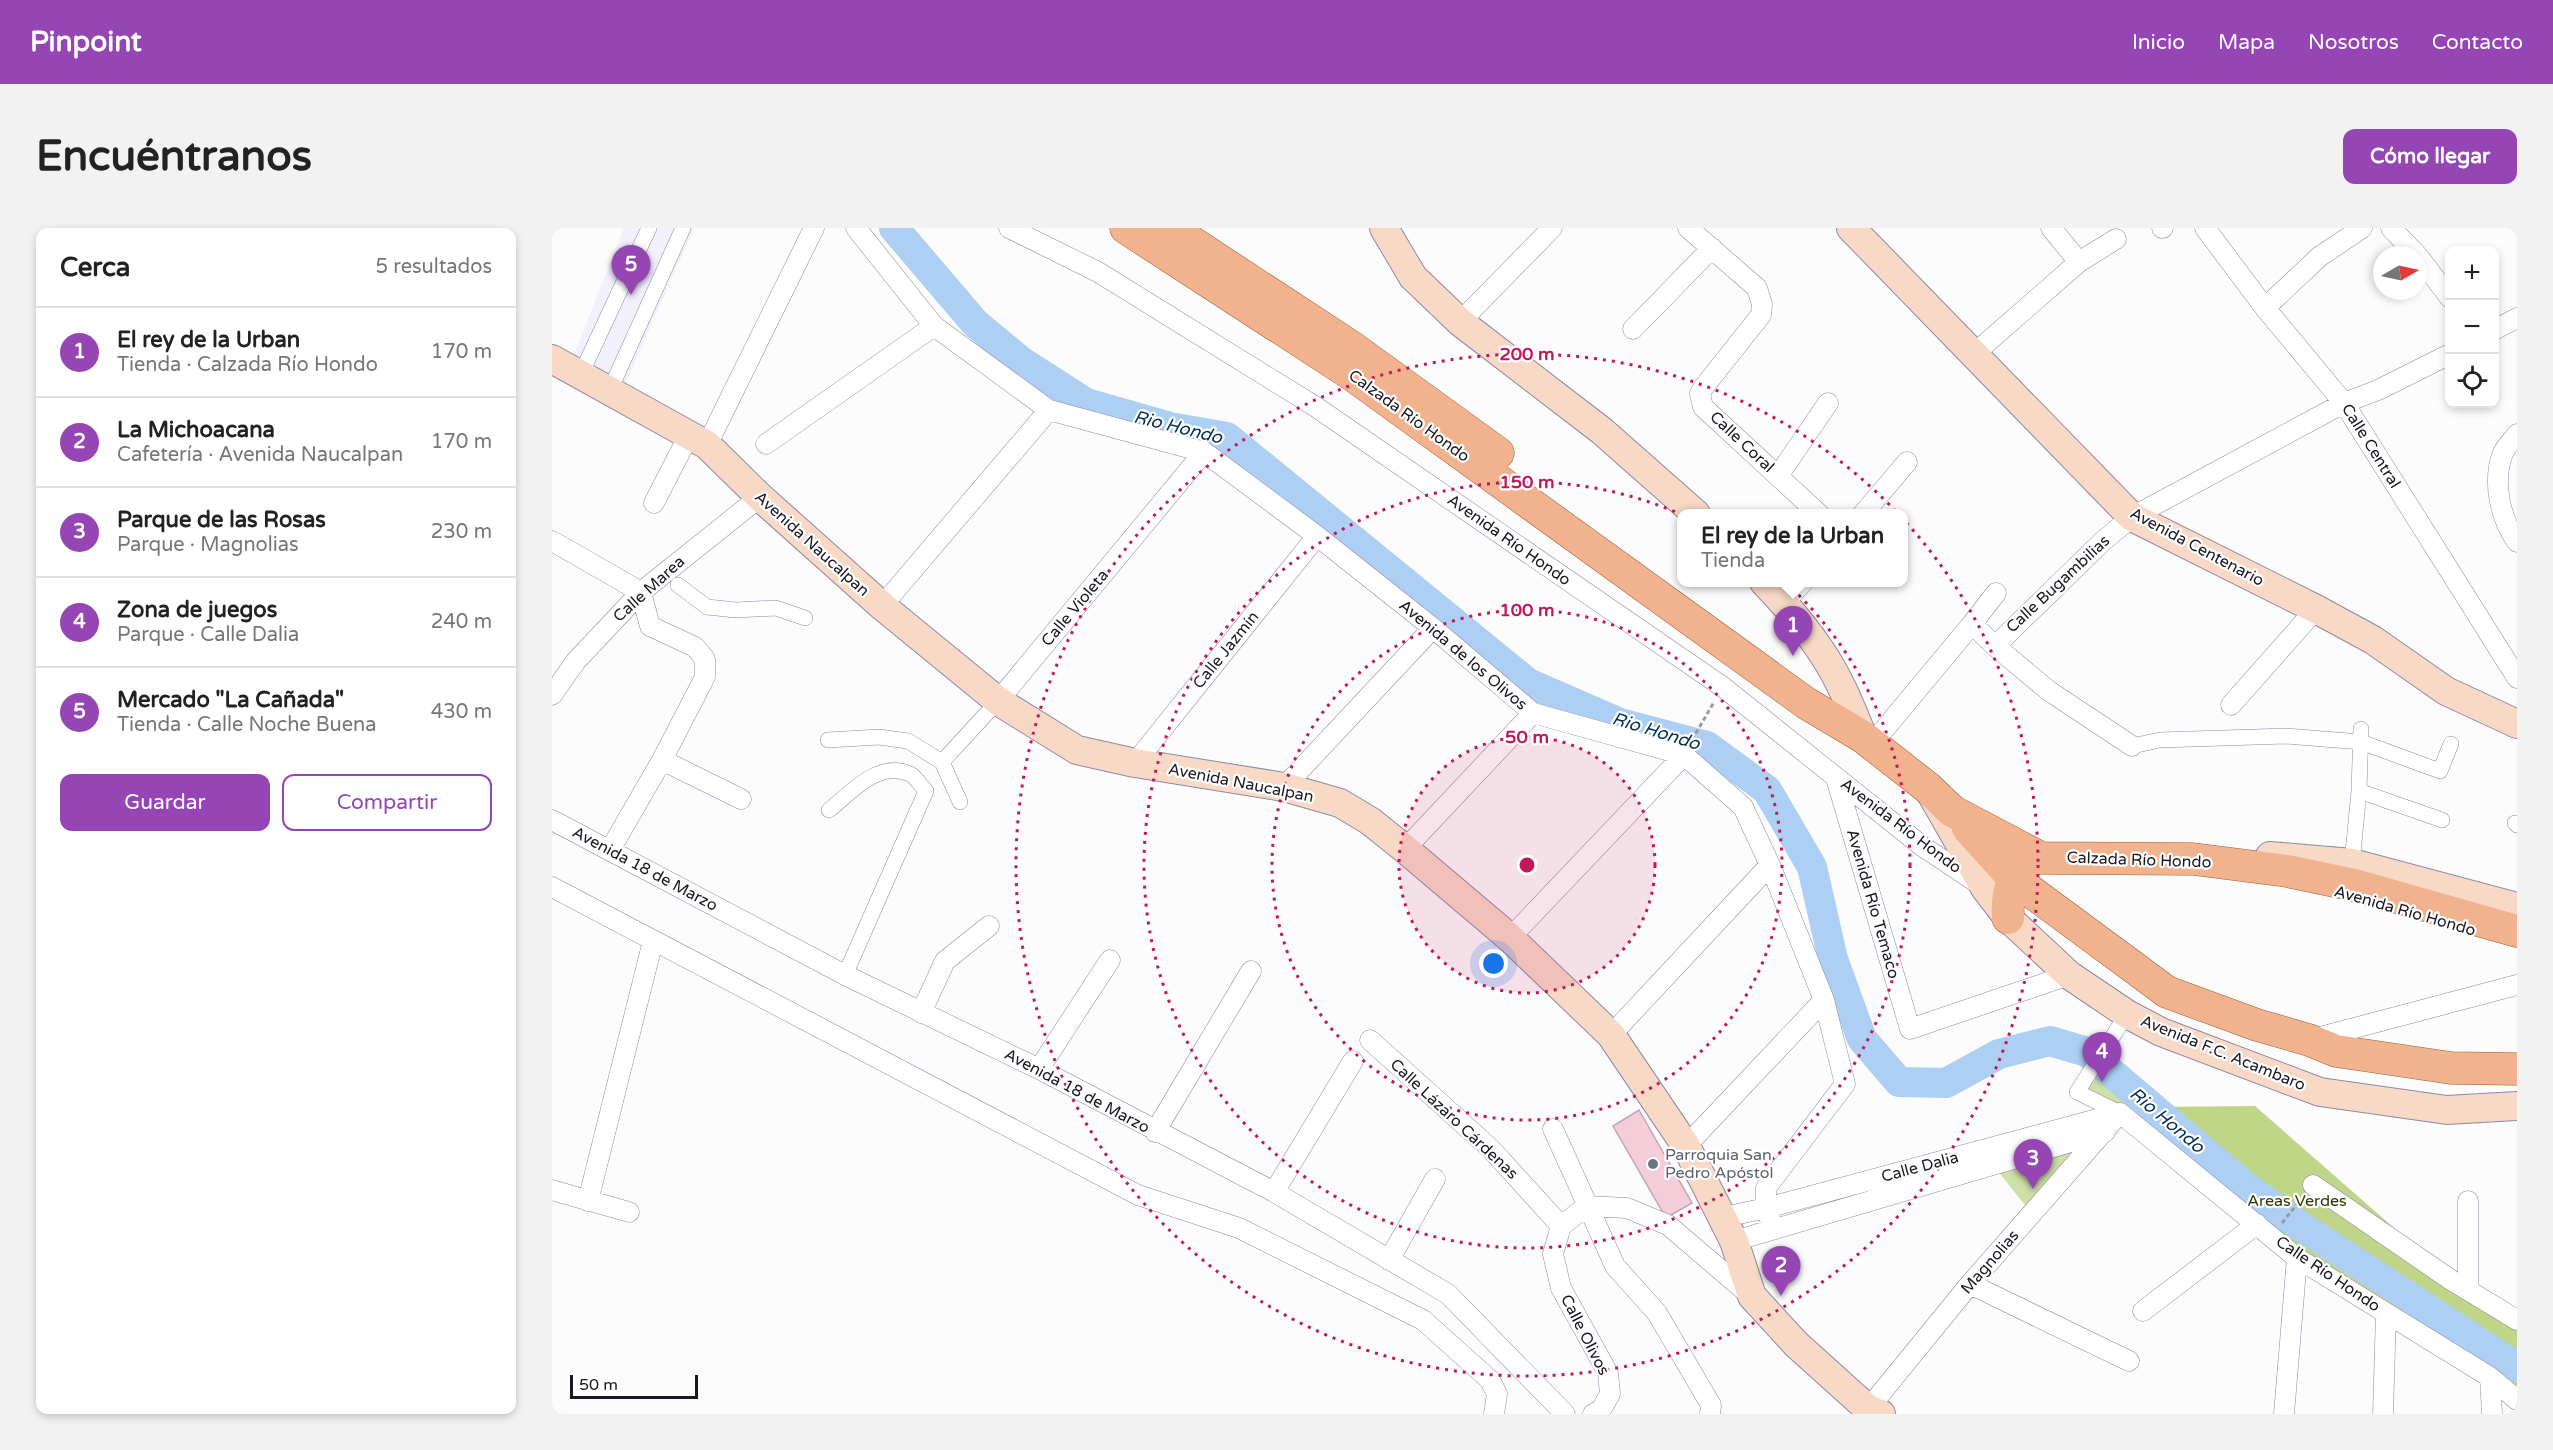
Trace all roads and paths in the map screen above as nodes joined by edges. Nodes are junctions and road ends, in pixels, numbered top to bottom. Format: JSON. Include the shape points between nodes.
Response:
{"nodes":[{"id":1,"x":650,"y":228,"type":"edge"},
{"id":2,"x":683,"y":228,"type":"edge"},
{"id":3,"x":814,"y":228,"type":"edge"},
{"id":4,"x":856,"y":228,"type":"edge"},
{"id":5,"x":1009,"y":228,"type":"edge"},
{"id":6,"x":1126,"y":228,"type":"edge"},
{"id":7,"x":1170,"y":228,"type":"edge"},
{"id":8,"x":1384,"y":228,"type":"edge"},
{"id":9,"x":1552,"y":228,"type":"edge"},
{"id":10,"x":1688,"y":228,"type":"edge"},
{"id":11,"x":1851,"y":228,"type":"edge"},
{"id":12,"x":2051,"y":228,"type":"edge"},
{"id":13,"x":2205,"y":228,"type":"edge"},
{"id":14,"x":2362,"y":228,"type":"edge"},
{"id":15,"x":2391,"y":228,"type":"edge"},
{"id":16,"x":2116,"y":239,"type":"dead end"},
{"id":17,"x":2408,"y":246,"type":"edge"},
{"id":18,"x":1712,"y":248,"type":"junction"},
{"id":19,"x":2079,"y":262,"type":"junction"},
{"id":20,"x":2427,"y":268,"type":"edge"},
{"id":21,"x":2445,"y":291,"type":"edge"},
{"id":22,"x":2265,"y":308,"type":"junction"},
{"id":23,"x":2517,"y":318,"type":"edge"},
{"id":24,"x":1460,"y":322,"type":"junction"},
{"id":25,"x":934,"y":326,"type":"junction"},
{"id":26,"x":2499,"y":327,"type":"edge"},
{"id":27,"x":1633,"y":329,"type":"dead end"},
{"id":28,"x":1975,"y":353,"type":"junction"},
{"id":29,"x":2445,"y":356,"type":"edge"},
{"id":30,"x":552,"y":359,"type":"edge"},
{"id":31,"x":581,"y":374,"type":"junction"},
{"id":32,"x":610,"y":390,"type":"junction"},
{"id":33,"x":1828,"y":403,"type":"dead end"},
{"id":34,"x":2344,"y":403,"type":"junction"},
{"id":35,"x":1049,"y":410,"type":"junction"},
{"id":36,"x":2517,"y":434,"type":"edge"},
{"id":37,"x":698,"y":440,"type":"junction"},
{"id":38,"x":766,"y":444,"type":"dead end"},
{"id":39,"x":1204,"y":452,"type":"junction"},
{"id":40,"x":1907,"y":462,"type":"dead end"},
{"id":41,"x":1778,"y":476,"type":"junction"},
{"id":42,"x":760,"y":497,"type":"junction"},
{"id":43,"x":654,"y":503,"type":"dead end"},
{"id":44,"x":1691,"y":509,"type":"edge"},
{"id":45,"x":1815,"y":509,"type":"edge"},
{"id":46,"x":1866,"y":509,"type":"edge"},
{"id":47,"x":2132,"y":516,"type":"junction"},
{"id":48,"x":1317,"y":536,"type":"junction"},
{"id":49,"x":552,"y":541,"type":"edge"},
{"id":50,"x":2517,"y":542,"type":"edge"},
{"id":51,"x":1677,"y":583,"type":"edge"},
{"id":52,"x":678,"y":585,"type":"dead end"},
{"id":53,"x":1682,"y":587,"type":"edge"},
{"id":54,"x":1778,"y":587,"type":"edge"},
{"id":55,"x":641,"y":592,"type":"junction"},
{"id":56,"x":1794,"y":593,"type":"edge"},
{"id":57,"x":1996,"y":593,"type":"dead end"},
{"id":58,"x":882,"y":606,"type":"junction"},
{"id":59,"x":2316,"y":609,"type":"junction"},
{"id":60,"x":805,"y":618,"type":"dead end"},
{"id":61,"x":1972,"y":624,"type":"junction"},
{"id":62,"x":1433,"y":628,"type":"junction"},
{"id":63,"x":1995,"y":646,"type":"junction"},
{"id":64,"x":2517,"y":678,"type":"edge"},
{"id":65,"x":552,"y":695,"type":"edge"},
{"id":66,"x":998,"y":701,"type":"junction"},
{"id":67,"x":2231,"y":705,"type":"dead end"},
{"id":68,"x":1710,"y":710,"type":"dead end"},
{"id":69,"x":1533,"y":713,"type":"junction"},
{"id":70,"x":2517,"y":724,"type":"edge"},
{"id":71,"x":2361,"y":736,"type":"junction"},
{"id":72,"x":828,"y":740,"type":"dead end"},
{"id":73,"x":1867,"y":740,"type":"junction"},
{"id":74,"x":2451,"y":744,"type":"dead end"},
{"id":75,"x":2132,"y":746,"type":"joint"},
{"id":76,"x":1688,"y":748,"type":"junction"},
{"id":77,"x":662,"y":760,"type":"junction"},
{"id":78,"x":942,"y":762,"type":"junction"},
{"id":79,"x":1135,"y":763,"type":"junction"},
{"id":80,"x":1836,"y":778,"type":"junction"},
{"id":81,"x":1284,"y":787,"type":"junction"},
{"id":82,"x":1928,"y":788,"type":"junction"},
{"id":83,"x":2359,"y":791,"type":"junction"},
{"id":84,"x":741,"y":799,"type":"dead end"},
{"id":85,"x":960,"y":802,"type":"dead end"},
{"id":86,"x":829,"y":810,"type":"dead end"},
{"id":87,"x":1952,"y":811,"type":"junction"},
{"id":88,"x":552,"y":820,"type":"edge"},
{"id":89,"x":2442,"y":820,"type":"dead end"},
{"id":90,"x":1406,"y":849,"type":"junction"},
{"id":91,"x":610,"y":850,"type":"junction"},
{"id":92,"x":2041,"y":858,"type":"junction"},
{"id":93,"x":2193,"y":859,"type":"junction"},
{"id":94,"x":2352,"y":863,"type":"junction"},
{"id":95,"x":1770,"y":865,"type":"junction"},
{"id":96,"x":2014,"y":879,"type":"junction"},
{"id":97,"x":552,"y":887,"type":"edge"},
{"id":98,"x":1985,"y":888,"type":"junction"},
{"id":99,"x":2517,"y":907,"type":"edge"},
{"id":100,"x":2008,"y":918,"type":"junction"},
{"id":101,"x":989,"y":926,"type":"dead end"},
{"id":102,"x":2517,"y":931,"type":"edge"},
{"id":103,"x":1510,"y":938,"type":"junction"},
{"id":104,"x":653,"y":941,"type":"junction"},
{"id":105,"x":2517,"y":943,"type":"edge"},
{"id":106,"x":1110,"y":960,"type":"dead end"},
{"id":107,"x":1251,"y":972,"type":"dead end"},
{"id":108,"x":845,"y":975,"type":"junction"},
{"id":109,"x":2069,"y":975,"type":"junction"},
{"id":110,"x":2517,"y":985,"type":"edge"},
{"id":111,"x":1824,"y":1000,"type":"junction"},
{"id":112,"x":921,"y":1013,"type":"junction"},
{"id":113,"x":2127,"y":1014,"type":"junction"},
{"id":114,"x":1611,"y":1035,"type":"junction"},
{"id":115,"x":1370,"y":1040,"type":"dead end"},
{"id":116,"x":2309,"y":1040,"type":"junction"},
{"id":117,"x":2517,"y":1057,"type":"edge"},
{"id":118,"x":1353,"y":1060,"type":"dead end"},
{"id":119,"x":1039,"y":1069,"type":"junction"},
{"id":120,"x":2517,"y":1069,"type":"edge"},
{"id":121,"x":2517,"y":1106,"type":"edge"},
{"id":122,"x":2120,"y":1113,"type":"junction"},
{"id":123,"x":1553,"y":1129,"type":"dead end"},
{"id":124,"x":1155,"y":1132,"type":"junction"},
{"id":125,"x":2106,"y":1132,"type":"junction"},
{"id":126,"x":1686,"y":1146,"type":"junction"},
{"id":127,"x":1932,"y":1173,"type":"junction"},
{"id":128,"x":1435,"y":1179,"type":"dead end"},
{"id":129,"x":552,"y":1190,"type":"edge"},
{"id":130,"x":2308,"y":1190,"type":"joint"},
{"id":131,"x":1274,"y":1192,"type":"junction"},
{"id":132,"x":588,"y":1201,"type":"junction"},
{"id":133,"x":2468,"y":1202,"type":"dead end"},
{"id":134,"x":1587,"y":1206,"type":"junction"},
{"id":135,"x":1766,"y":1208,"type":"junction"},
{"id":136,"x":629,"y":1212,"type":"dead end"},
{"id":137,"x":2257,"y":1224,"type":"junction"},
{"id":138,"x":1561,"y":1226,"type":"junction"},
{"id":139,"x":1773,"y":1228,"type":"junction"},
{"id":140,"x":1727,"y":1229,"type":"junction"},
{"id":141,"x":2276,"y":1232,"type":"dead end"},
{"id":142,"x":2297,"y":1258,"type":"junction"},
{"id":143,"x":1389,"y":1260,"type":"junction"},
{"id":144,"x":1970,"y":1284,"type":"junction"},
{"id":145,"x":2468,"y":1290,"type":"junction"},
{"id":146,"x":1752,"y":1296,"type":"junction"},
{"id":147,"x":2143,"y":1311,"type":"dead end"},
{"id":148,"x":2386,"y":1313,"type":"junction"},
{"id":149,"x":2517,"y":1320,"type":"edge"},
{"id":150,"x":2129,"y":1360,"type":"dead end"},
{"id":151,"x":2490,"y":1377,"type":"junction"},
{"id":152,"x":2517,"y":1400,"type":"edge"},
{"id":153,"x":1871,"y":1412,"type":"edge"},
{"id":154,"x":1494,"y":1414,"type":"edge"},
{"id":155,"x":1565,"y":1414,"type":"edge"},
{"id":156,"x":1593,"y":1414,"type":"edge"},
{"id":157,"x":1710,"y":1414,"type":"edge"},
{"id":158,"x":2284,"y":1414,"type":"edge"},
{"id":159,"x":2383,"y":1414,"type":"edge"},
{"id":160,"x":2492,"y":1414,"type":"edge"}],
"edges":[{"from":1,"to":31,"type":"street"},
{"from":2,"to":32,"type":"street"},
{"from":3,"to":37,"type":"street"},
{"from":4,"to":25,"type":"street","name":"Avenida de los Olivos"},
{"from":5,"to":80,"type":"street","name":"Avenida Río Hondo","via":[[1098,272],[1316,407],[1723,687]]},
{"from":6,"to":73,"type":"main road","name":"Calzada Río Hondo","via":[[1351,374],[1806,703]]},
{"from":7,"to":51,"type":"main road","name":"Calzada Río Hondo","via":[[1353,348]]},
{"from":8,"to":24,"type":"main road","via":[[1413,277]]},
{"from":9,"to":24,"type":"street"},
{"from":10,"to":18,"type":"street","name":"Calle Coral"},
{"from":11,"to":28,"type":"main road","name":"Avenida Centenario"},
{"from":12,"to":19,"type":"street"},
{"from":13,"to":22,"type":"street","name":"Calle Central"},
{"from":14,"to":22,"type":"street","via":[[2319,257]]},
{"from":15,"to":17,"type":"street"},
{"from":16,"to":19,"type":"street"},
{"from":18,"to":27,"type":"street"},
{"from":18,"to":41,"type":"street","name":"Calle Coral","via":[[1757,288],[1762,304],[1761,315],[1703,388],[1703,407]]},
{"from":19,"to":28,"type":"street"},
{"from":20,"to":21,"type":"street"},
{"from":22,"to":34,"type":"street","name":"Calle Central"},
{"from":23,"to":26,"type":"street"},
{"from":24,"to":44,"type":"main road","via":[[1602,431]]},
{"from":25,"to":35,"type":"street","name":"Avenida de los Olivos"},
{"from":25,"to":38,"type":"street"},
{"from":28,"to":47,"type":"main road","name":"Avenida Centenario"},
{"from":29,"to":34,"type":"street","name":"Calle Bugambilias"},
{"from":30,"to":31,"type":"main road","name":"Avenida Naucalpan"},
{"from":31,"to":32,"type":"main road","name":"Avenida Naucalpan"},
{"from":32,"to":37,"type":"main road","name":"Avenida Naucalpan"},
{"from":33,"to":41,"type":"street"},
{"from":34,"to":47,"type":"street","name":"Calle Bugambilias"},
{"from":34,"to":64,"type":"street","name":"Calle Central"},
{"from":35,"to":39,"type":"street","name":"Avenida de los Olivos"},
{"from":35,"to":58,"type":"street"},
{"from":36,"to":50,"type":"street","via":[[2504,452],[2498,474],[2502,509],[2508,530]]},
{"from":37,"to":42,"type":"main road","name":"Avenida Naucalpan"},
{"from":37,"to":43,"type":"street"},
{"from":39,"to":48,"type":"street","name":"Avenida de los Olivos"},
{"from":39,"to":66,"type":"street","name":"Calle Violeta"},
{"from":40,"to":46,"type":"street"},
{"from":41,"to":45,"type":"street","name":"Calle Coral"},
{"from":42,"to":55,"type":"street","name":"Calle Marea"},
{"from":42,"to":58,"type":"main road","name":"Avenida Naucalpan"},
{"from":47,"to":59,"type":"main road","name":"Avenida Centenario"},
{"from":47,"to":63,"type":"street","name":"Calle Bugambilias"},
{"from":48,"to":62,"type":"street","name":"Avenida de los Olivos"},
{"from":48,"to":79,"type":"street","name":"Calle Jazmín"},
{"from":49,"to":55,"type":"street"},
{"from":52,"to":60,"type":"street","via":[[707,607],[776,608]]},
{"from":53,"to":73,"type":"main road","name":"Calzada Río Hondo","via":[[1787,663]]},
{"from":54,"to":56,"type":"main road"},
{"from":55,"to":65,"type":"street","name":"Calle Marea","via":[[576,662]]},
{"from":55,"to":77,"type":"street","via":[[650,626],[695,647],[705,659],[705,677]]},
{"from":56,"to":73,"type":"main road"},
{"from":57,"to":61,"type":"street"},
{"from":58,"to":66,"type":"main road","name":"Avenida Naucalpan"},
{"from":59,"to":67,"type":"street"},
{"from":59,"to":70,"type":"main road","name":"Avenida Centenario","via":[[2373,640],[2446,691]]},
{"from":61,"to":63,"type":"street","name":"Calle Bugambilias"},
{"from":61,"to":73,"type":"street"},
{"from":62,"to":69,"type":"street","name":"Avenida de los Olivos"},
{"from":62,"to":81,"type":"street"},
{"from":63,"to":75,"type":"street","via":[[2049,691]]},
{"from":66,"to":78,"type":"street","name":"Calle Violeta"},
{"from":66,"to":79,"type":"main road","name":"Avenida Naucalpan","via":[[1077,750]]},
{"from":68,"to":76,"type":"path"},
{"from":69,"to":76,"type":"street","name":"Avenida de los Olivos"},
{"from":69,"to":90,"type":"street"},
{"from":71,"to":74,"type":"street","via":[[2440,771]]},
{"from":71,"to":75,"type":"street","via":[[2160,740]]},
{"from":71,"to":83,"type":"street"},
{"from":72,"to":78,"type":"street","via":[[879,736],[908,741]]},
{"from":73,"to":82,"type":"main road","name":"Calzada Río Hondo"},
{"from":76,"to":95,"type":"street","name":"Avenida de los Olivos","via":[[1743,807]]},
{"from":76,"to":103,"type":"street"},
{"from":77,"to":84,"type":"street"},
{"from":77,"to":91,"type":"street"},
{"from":78,"to":85,"type":"street"},
{"from":79,"to":81,"type":"main road","name":"Avenida Naucalpan"},
{"from":80,"to":98,"type":"street","name":"Avenida Río Hondo","via":[[1922,846]]},
{"from":80,"to":109,"type":"street","name":"Avenida Río Temaco","via":[[1910,1029]]},
{"from":81,"to":90,"type":"main road","name":"Avenida Naucalpan","via":[[1340,803]]},
{"from":82,"to":87,"type":"main road","name":"Calzada Río Hondo"},
{"from":82,"to":98,"type":"main road","name":"Avenida F.C. Acambaro"},
{"from":83,"to":89,"type":"street"},
{"from":83,"to":94,"type":"street"},
{"from":86,"to":108,"type":"street","via":[[876,773],[894,770],[912,775],[926,792]]},
{"from":87,"to":92,"type":"main road","name":"Calzada Río Hondo"},
{"from":87,"to":96,"type":"main road"},
{"from":88,"to":91,"type":"street","name":"Avenida 18 de Marzo"},
{"from":90,"to":103,"type":"main road","name":"Avenida Naucalpan"},
{"from":91,"to":108,"type":"street","name":"Avenida 18 de Marzo"},
{"from":92,"to":93,"type":"main road","name":"Calzada Río Hondo"},
{"from":92,"to":96,"type":"main road","via":[[2024,866]]},
{"from":93,"to":94,"type":"main road","name":"Avenida Río Hondo","via":[[2248,854]]},
{"from":93,"to":102,"type":"main road","name":"Calzada Río Hondo","via":[[2287,871],[2354,885]]},
{"from":93,"to":105,"type":"main road","name":"Avenida Río Hondo","via":[[2247,877],[2338,890],[2391,903]]},
{"from":94,"to":99,"type":"main road","name":"Avenida Río Hondo"},
{"from":95,"to":111,"type":"street","name":"Avenida de los Olivos"},
{"from":95,"to":114,"type":"street"},
{"from":96,"to":100,"type":"main road","via":[[2007,896]]},
{"from":96,"to":116,"type":"main road","via":[[2167,992]]},
{"from":97,"to":104,"type":"street"},
{"from":98,"to":100,"type":"main road","name":"Avenida F.C. Acambaro"},
{"from":100,"to":109,"type":"main road","name":"Avenida F.C. Acambaro"},
{"from":101,"to":112,"type":"street","via":[[945,961]]},
{"from":103,"to":114,"type":"main road","name":"Avenida Naucalpan"},
{"from":104,"to":132,"type":"street"},
{"from":104,"to":154,"type":"street","via":[[1137,1195],[1239,1228],[1423,1320],[1490,1380],[1497,1394]]},
{"from":106,"to":119,"type":"street"},
{"from":107,"to":124,"type":"street"},
{"from":108,"to":112,"type":"street","name":"Avenida 18 de Marzo"},
{"from":109,"to":113,"type":"main road","name":"Avenida F.C. Acambaro"},
{"from":110,"to":116,"type":"street"},
{"from":111,"to":126,"type":"street"},
{"from":111,"to":135,"type":"street","name":"Avenida de los Olivos","via":[[1845,1084],[1766,1188]]},
{"from":112,"to":119,"type":"street","name":"Avenida 18 de Marzo"},
{"from":113,"to":121,"type":"main road","name":"Avenida F.C. Acambaro","via":[[2161,1032],[2319,1092],[2446,1110]]},
{"from":113,"to":122,"type":"street","via":[[2077,1092]]},
{"from":114,"to":126,"type":"main road","name":"Avenida Naucalpan"},
{"from":115,"to":138,"type":"street","name":"Calle Lázaro Cárdenas","via":[[1491,1149]]},
{"from":116,"to":117,"type":"main road","via":[[2456,1057]]},
{"from":116,"to":120,"type":"main road","via":[[2336,1051],[2451,1068]]},
{"from":118,"to":131,"type":"street"},
{"from":119,"to":124,"type":"street","name":"Avenida 18 de Marzo"},
{"from":122,"to":125,"type":"street","name":"Magnolias"},
{"from":122,"to":127,"type":"street","name":"Calle Dalia"},
{"from":122,"to":137,"type":"street","name":"Calle Río Hondo"},
{"from":123,"to":134,"type":"street"},
{"from":124,"to":131,"type":"street","name":"Avenida 18 de Marzo"},
{"from":125,"to":127,"type":"street","name":"Calle Dalia"},
{"from":125,"to":144,"type":"street","name":"Magnolias"},
{"from":126,"to":140,"type":"main road","name":"Avenida Naucalpan"},
{"from":127,"to":135,"type":"street","name":"Calle Dalia"},
{"from":127,"to":139,"type":"street","name":"Calle Dalia"},
{"from":128,"to":143,"type":"street"},
{"from":129,"to":132,"type":"street"},
{"from":130,"to":141,"type":"path"},
{"from":130,"to":145,"type":"street"},
{"from":131,"to":143,"type":"street","name":"Avenida 18 de Marzo"},
{"from":132,"to":136,"type":"street"},
{"from":133,"to":145,"type":"street"},
{"from":134,"to":138,"type":"street"},
{"from":134,"to":146,"type":"street","via":[[1628,1208],[1668,1225]]},
{"from":134,"to":157,"type":"street","via":[[1615,1266],[1657,1313],[1683,1353],[1711,1405]]},
{"from":135,"to":139,"type":"street"},
{"from":135,"to":140,"type":"street","name":"Calle Dalia"},
{"from":137,"to":142,"type":"street","name":"Calle Río Hondo"},
{"from":137,"to":147,"type":"street"},
{"from":138,"to":156,"type":"street","name":"Calle Olivos","via":[[1553,1254],[1561,1288],[1608,1373],[1610,1394]]},
{"from":139,"to":140,"type":"street","name":"Calle Dalia"},
{"from":140,"to":146,"type":"main road","name":"Avenida Naucalpan"},
{"from":142,"to":148,"type":"street","name":"Calle Río Hondo"},
{"from":142,"to":158,"type":"street"},
{"from":143,"to":155,"type":"street","name":"Avenida 18 de Marzo","via":[[1448,1293]]},
{"from":144,"to":150,"type":"street"},
{"from":144,"to":153,"type":"street","name":"Magnolias"},
{"from":145,"to":149,"type":"street"},
{"from":146,"to":153,"type":"main road","name":"Avenida Naucalpan","via":[[1796,1344]]},
{"from":148,"to":151,"type":"street","name":"Calle Río Hondo"},
{"from":148,"to":159,"type":"street"},
{"from":151,"to":152,"type":"street","name":"Calle Río Hondo"},
{"from":151,"to":160,"type":"street"}]}
